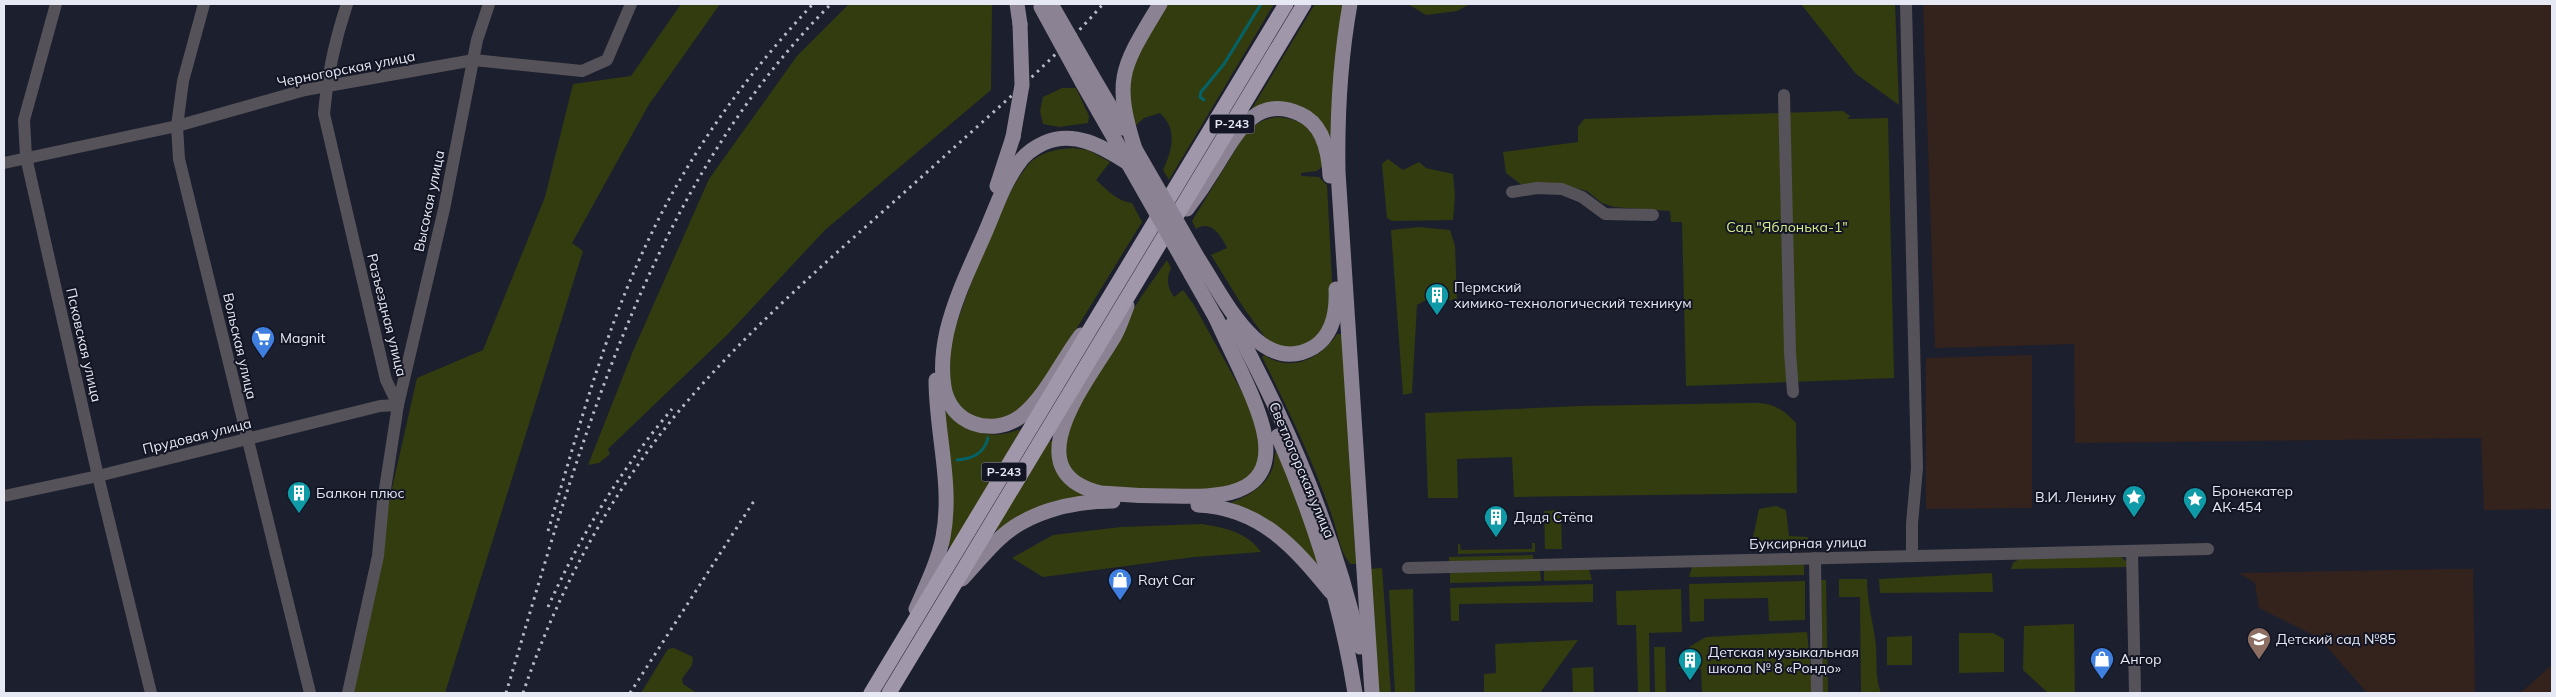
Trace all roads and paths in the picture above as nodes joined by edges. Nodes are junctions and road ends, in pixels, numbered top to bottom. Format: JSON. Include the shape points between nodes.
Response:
{"nodes":[{"id":1,"x":56,"y":4,"type":"edge"},
{"id":2,"x":204,"y":4,"type":"edge"},
{"id":3,"x":347,"y":4,"type":"edge"},
{"id":4,"x":489,"y":4,"type":"edge"},
{"id":5,"x":631,"y":4,"type":"edge"},
{"id":6,"x":1017,"y":4,"type":"edge"},
{"id":7,"x":1160,"y":4,"type":"edge"},
{"id":8,"x":1286,"y":4,"type":"edge"},
{"id":9,"x":1304,"y":4,"type":"edge"},
{"id":10,"x":1350,"y":4,"type":"edge"},
{"id":11,"x":1906,"y":4,"type":"edge"},
{"id":12,"x":1044,"y":5,"type":"edge"},
{"id":13,"x":474,"y":60,"type":"junction"},
{"id":14,"x":1087,"y":78,"type":"junction"},
{"id":15,"x":326,"y":88,"type":"junction"},
{"id":16,"x":1784,"y":95,"type":"dead end"},
{"id":17,"x":177,"y":126,"type":"junction"},
{"id":18,"x":1135,"y":149,"type":"junction"},
{"id":19,"x":26,"y":157,"type":"junction"},
{"id":20,"x":4,"y":163,"type":"edge"},
{"id":21,"x":1128,"y":163,"type":"junction"},
{"id":22,"x":1512,"y":192,"type":"dead end"},
{"id":23,"x":1653,"y":216,"type":"dead end"},
{"id":24,"x":1160,"y":244,"type":"junction"},
{"id":25,"x":1199,"y":260,"type":"junction"},
{"id":26,"x":1138,"y":280,"type":"junction"},
{"id":27,"x":1105,"y":305,"type":"junction"},
{"id":28,"x":1216,"y":318,"type":"junction"},
{"id":29,"x":1793,"y":392,"type":"dead end"},
{"id":30,"x":398,"y":405,"type":"junction"},
{"id":31,"x":246,"y":439,"type":"junction"},
{"id":32,"x":98,"y":476,"type":"junction"},
{"id":33,"x":4,"y":496,"type":"edge"},
{"id":34,"x":2208,"y":549,"type":"dead end"},
{"id":35,"x":2132,"y":551,"type":"junction"},
{"id":36,"x":1912,"y":556,"type":"junction"},
{"id":37,"x":1815,"y":558,"type":"junction"},
{"id":38,"x":1408,"y":568,"type":"dead end"},
{"id":39,"x":950,"y":593,"type":"junction"},
{"id":40,"x":1336,"y":597,"type":"junction"},
{"id":41,"x":904,"y":639,"type":"junction"},
{"id":42,"x":151,"y":693,"type":"edge"},
{"id":43,"x":310,"y":693,"type":"edge"},
{"id":44,"x":348,"y":693,"type":"edge"},
{"id":45,"x":871,"y":693,"type":"edge"},
{"id":46,"x":889,"y":693,"type":"edge"},
{"id":47,"x":1355,"y":693,"type":"edge"},
{"id":48,"x":1370,"y":693,"type":"edge"},
{"id":49,"x":1817,"y":693,"type":"edge"},
{"id":50,"x":2135,"y":693,"type":"edge"}],
"edges":[{"from":1,"to":19,"type":"street","name":"Псковская улица","via":[[24,120]]},
{"from":2,"to":17,"type":"street","name":"Вольская улица","via":[[183,81]]},
{"from":3,"to":15,"type":"street","name":"Разъездная улица"},
{"from":4,"to":13,"type":"street","name":"Высокая улица"},
{"from":5,"to":13,"type":"street","name":"Черногорская улица","via":[[607,60],[582,71]]},
{"from":6,"to":41,"type":"main road","bridge":true,"via":[[1022,85],[1012,137],[994,194],[941,329],[936,383],[946,484],[944,527],[938,557]]},
{"from":7,"to":18,"type":"main road","via":[[1131,55],[1122,86],[1124,115]]},
{"from":8,"to":27,"type":"highway","number":"Р-243"},
{"from":9,"to":24,"type":"highway","number":"Р-243"},
{"from":10,"to":48,"type":"main road","via":[[1340,65],[1338,172]]},
{"from":11,"to":36,"type":"street","via":[[1917,468]]},
{"from":12,"to":14,"type":"main road","bridge":true},
{"from":13,"to":15,"type":"street","name":"Черногорская улица"},
{"from":13,"to":30,"type":"street","name":"Высокая улица","via":[[444,209]]},
{"from":14,"to":18,"type":"main road"},
{"from":14,"to":21,"type":"main road"},
{"from":15,"to":17,"type":"street","name":"Черногорская улица","via":[[305,90]]},
{"from":15,"to":30,"type":"street","name":"Разъездная улица","via":[[324,114],[386,380]]},
{"from":16,"to":29,"type":"street"},
{"from":17,"to":19,"type":"street","name":"Черногорская улица"},
{"from":17,"to":31,"type":"street","name":"Вольская улица","via":[[179,159]]},
{"from":18,"to":25,"type":"main road","bridge":true},
{"from":19,"to":20,"type":"street","name":"Черногорская улица"},
{"from":19,"to":32,"type":"street","name":"Псковская улица"},
{"from":21,"to":27,"type":"main road","via":[[1099,146],[1066,138],[1037,147],[1018,163],[965,280],[947,329],[942,375],[945,394],[954,410],[972,423],[987,428],[1002,426],[1021,416],[1037,400],[1068,352]]},
{"from":21,"to":28,"type":"main road","name":"Светлогорская улица","bridge":true},
{"from":22,"to":23,"type":"street","via":[[1562,189],[1582,197],[1605,214]]},
{"from":24,"to":25,"type":"main road","via":[[1247,121],[1256,114],[1273,109],[1294,111],[1312,122],[1325,144],[1330,170],[1337,292],[1335,315],[1326,336],[1318,344],[1298,353],[1276,353],[1265,348],[1245,328]]},
{"from":24,"to":26,"type":"highway","number":"Р-243"},
{"from":25,"to":48,"type":"main road","name":"Светлогорская улица","via":[[1265,384],[1321,511],[1347,592]]},
{"from":26,"to":28,"type":"main road","via":[[1116,332],[1072,405],[1060,432],[1061,462],[1068,475],[1084,487],[1122,495],[1216,497],[1237,492],[1255,478],[1265,456],[1262,427]]},
{"from":26,"to":39,"type":"highway","number":"Р-243"},
{"from":27,"to":41,"type":"highway","number":"Р-243"},
{"from":28,"to":40,"type":"main road","name":"Светлогорская улица","via":[[1254,387],[1293,470]]},
{"from":30,"to":31,"type":"street","name":"Прудовая улица","via":[[380,406]]},
{"from":30,"to":44,"type":"street","via":[[378,556]]},
{"from":31,"to":32,"type":"street","name":"Прудовая улица"},
{"from":31,"to":43,"type":"street","name":"Вольская улица"},
{"from":32,"to":33,"type":"street","name":"Прудовая улица"},
{"from":32,"to":42,"type":"street","name":"Псковская улица"},
{"from":34,"to":35,"type":"street","name":"Буксирная улица"},
{"from":35,"to":36,"type":"street","name":"Буксирная улица"},
{"from":35,"to":50,"type":"street"},
{"from":36,"to":37,"type":"street","name":"Буксирная улица"},
{"from":37,"to":38,"type":"street","name":"Буксирная улица"},
{"from":37,"to":49,"type":"street"},
{"from":39,"to":40,"type":"main road","via":[[996,541],[1025,522],[1068,506],[1111,501],[1203,505],[1250,518],[1282,537]]},
{"from":39,"to":46,"type":"highway","number":"Р-243"},
{"from":40,"to":47,"type":"main road","name":"Светлогорская улица"},
{"from":41,"to":45,"type":"highway","number":"Р-243"}]}
